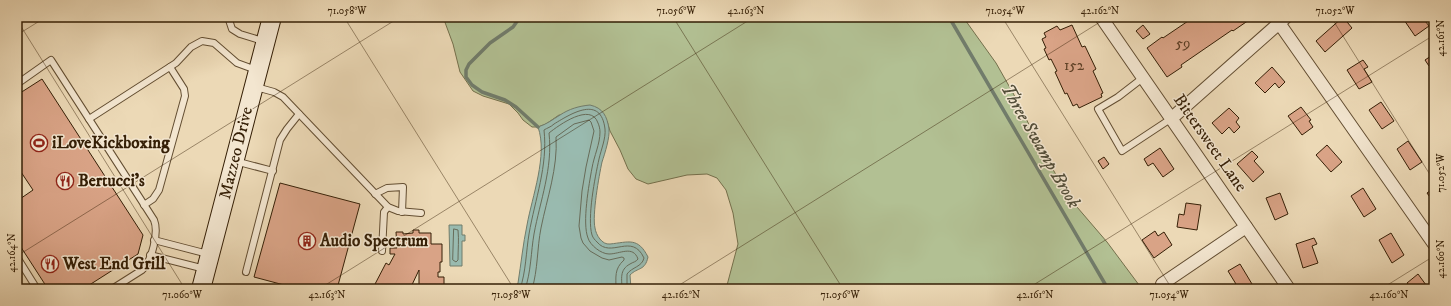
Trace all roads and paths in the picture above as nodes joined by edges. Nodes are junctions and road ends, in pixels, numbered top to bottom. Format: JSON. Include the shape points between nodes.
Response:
{"nodes":[{"id":1,"x":228,"y":17,"type":"edge"},
{"id":2,"x":272,"y":17,"type":"edge"},
{"id":3,"x":1102,"y":17,"type":"edge"},
{"id":4,"x":1283,"y":20,"type":"edge"},
{"id":5,"x":265,"y":42,"type":"junction"},
{"id":6,"x":170,"y":66,"type":"junction"},
{"id":7,"x":1144,"y":77,"type":"junction"},
{"id":8,"x":255,"y":79,"type":"junction"},
{"id":9,"x":17,"y":84,"type":"edge"},
{"id":10,"x":299,"y":114,"type":"junction"},
{"id":11,"x":1172,"y":118,"type":"junction"},
{"id":12,"x":89,"y":119,"type":"junction"},
{"id":13,"x":234,"y":161,"type":"junction"},
{"id":14,"x":272,"y":171,"type":"junction"},
{"id":15,"x":375,"y":194,"type":"junction"},
{"id":16,"x":144,"y":205,"type":"junction"},
{"id":17,"x":388,"y":207,"type":"junction"},
{"id":18,"x":402,"y":212,"type":"junction"},
{"id":19,"x":421,"y":213,"type":"dead end"},
{"id":20,"x":1246,"y":227,"type":"junction"},
{"id":21,"x":154,"y":240,"type":"junction"},
{"id":22,"x":1434,"y":244,"type":"edge"},
{"id":23,"x":382,"y":251,"type":"dead end"},
{"id":24,"x":150,"y":255,"type":"junction"},
{"id":25,"x":17,"y":257,"type":"edge"},
{"id":26,"x":208,"y":262,"type":"junction"},
{"id":27,"x":246,"y":272,"type":"dead end"},
{"id":28,"x":1162,"y":284,"type":"dead end"},
{"id":29,"x":37,"y":289,"type":"edge"},
{"id":30,"x":112,"y":289,"type":"edge"},
{"id":31,"x":201,"y":289,"type":"edge"},
{"id":32,"x":1289,"y":289,"type":"edge"}],
"edges":[{"from":1,"to":5,"type":"lane","via":[[232,29]]},
{"from":2,"to":5,"type":"main road","name":"Mazzeo Drive"},
{"from":3,"to":7,"type":"street","name":"Bittersweet Lane"},
{"from":4,"to":11,"type":"street"},
{"from":4,"to":22,"type":"street"},
{"from":5,"to":8,"type":"main road","name":"Mazzeo Drive"},
{"from":6,"to":8,"type":"lane","via":[[195,44],[206,41],[217,44]]},
{"from":6,"to":12,"type":"lane"},
{"from":6,"to":16,"type":"lane","via":[[186,96],[159,190],[153,199]]},
{"from":7,"to":11,"type":"street","name":"Bittersweet Lane"},
{"from":7,"to":11,"type":"lane","via":[[1098,109],[1122,151]]},
{"from":8,"to":10,"type":"lane","via":[[280,95]]},
{"from":8,"to":13,"type":"main road","name":"Mazzeo Drive"},
{"from":9,"to":12,"type":"lane","via":[[51,60]]},
{"from":10,"to":14,"type":"lane","via":[[282,137]]},
{"from":10,"to":15,"type":"lane"},
{"from":11,"to":20,"type":"street","name":"Bittersweet Lane"},
{"from":12,"to":16,"type":"lane"},
{"from":13,"to":14,"type":"lane"},
{"from":13,"to":26,"type":"main road","name":"Mazzeo Drive"},
{"from":14,"to":27,"type":"lane"},
{"from":15,"to":17,"type":"lane"},
{"from":15,"to":18,"type":"lane","via":[[387,188],[403,187]]},
{"from":16,"to":21,"type":"lane","via":[[155,224]]},
{"from":17,"to":18,"type":"lane"},
{"from":17,"to":23,"type":"lane","via":[[384,212]]},
{"from":18,"to":19,"type":"lane"},
{"from":20,"to":28,"type":"street"},
{"from":20,"to":32,"type":"street","name":"Bittersweet Lane"},
{"from":21,"to":24,"type":"lane"},
{"from":21,"to":26,"type":"lane"},
{"from":24,"to":26,"type":"lane"},
{"from":24,"to":30,"type":"lane","via":[[144,268]]},
{"from":25,"to":29,"type":"lane"},
{"from":26,"to":31,"type":"main road","name":"Mazzeo Drive"}]}
